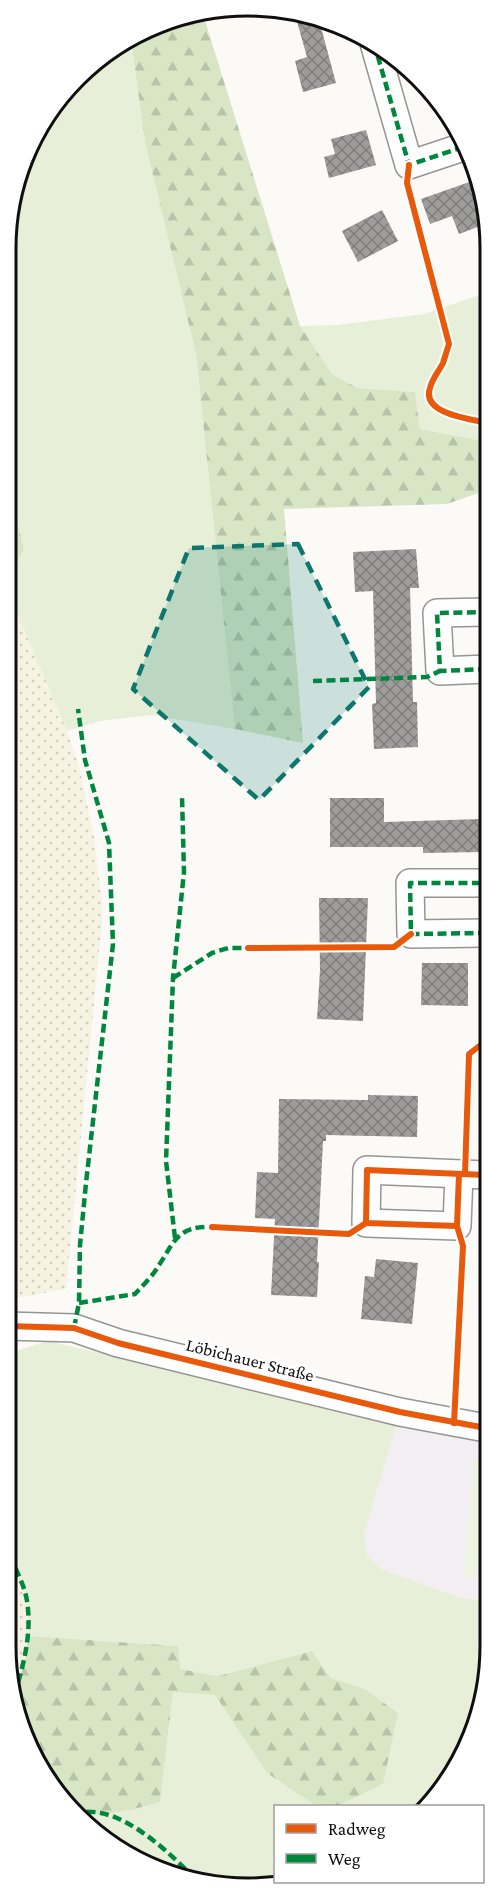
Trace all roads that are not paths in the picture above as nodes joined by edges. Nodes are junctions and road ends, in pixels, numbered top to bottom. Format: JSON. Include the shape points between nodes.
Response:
{"nodes":[{"id":1,"x":378,"y":57,"type":"edge"},
{"id":2,"x":457,"y":149,"type":"edge"},
{"id":3,"x":480,"y":612,"type":"edge"},
{"id":4,"x":480,"y":669,"type":"edge"},
{"id":5,"x":480,"y":883,"type":"edge"},
{"id":6,"x":480,"y":933,"type":"edge"},
{"id":7,"x":470,"y":1174,"type":"edge"},
{"id":8,"x":16,"y":1326,"type":"edge"},
{"id":9,"x":480,"y":1427,"type":"edge"}],
"edges":[{"from":1,"to":2,"type":"street","via":[[409,165]]},
{"from":3,"to":4,"type":"street","via":[[437,613],[440,671]]},
{"from":5,"to":6,"type":"street","via":[[410,882],[411,934]]},
{"from":7,"to":7,"type":"street","via":[[457,1226],[366,1223],[368,1170]]},
{"from":8,"to":9,"type":"street","name":"Löbichauer Straße","via":[[74,1328],[118,1343],[400,1412]]}]}
